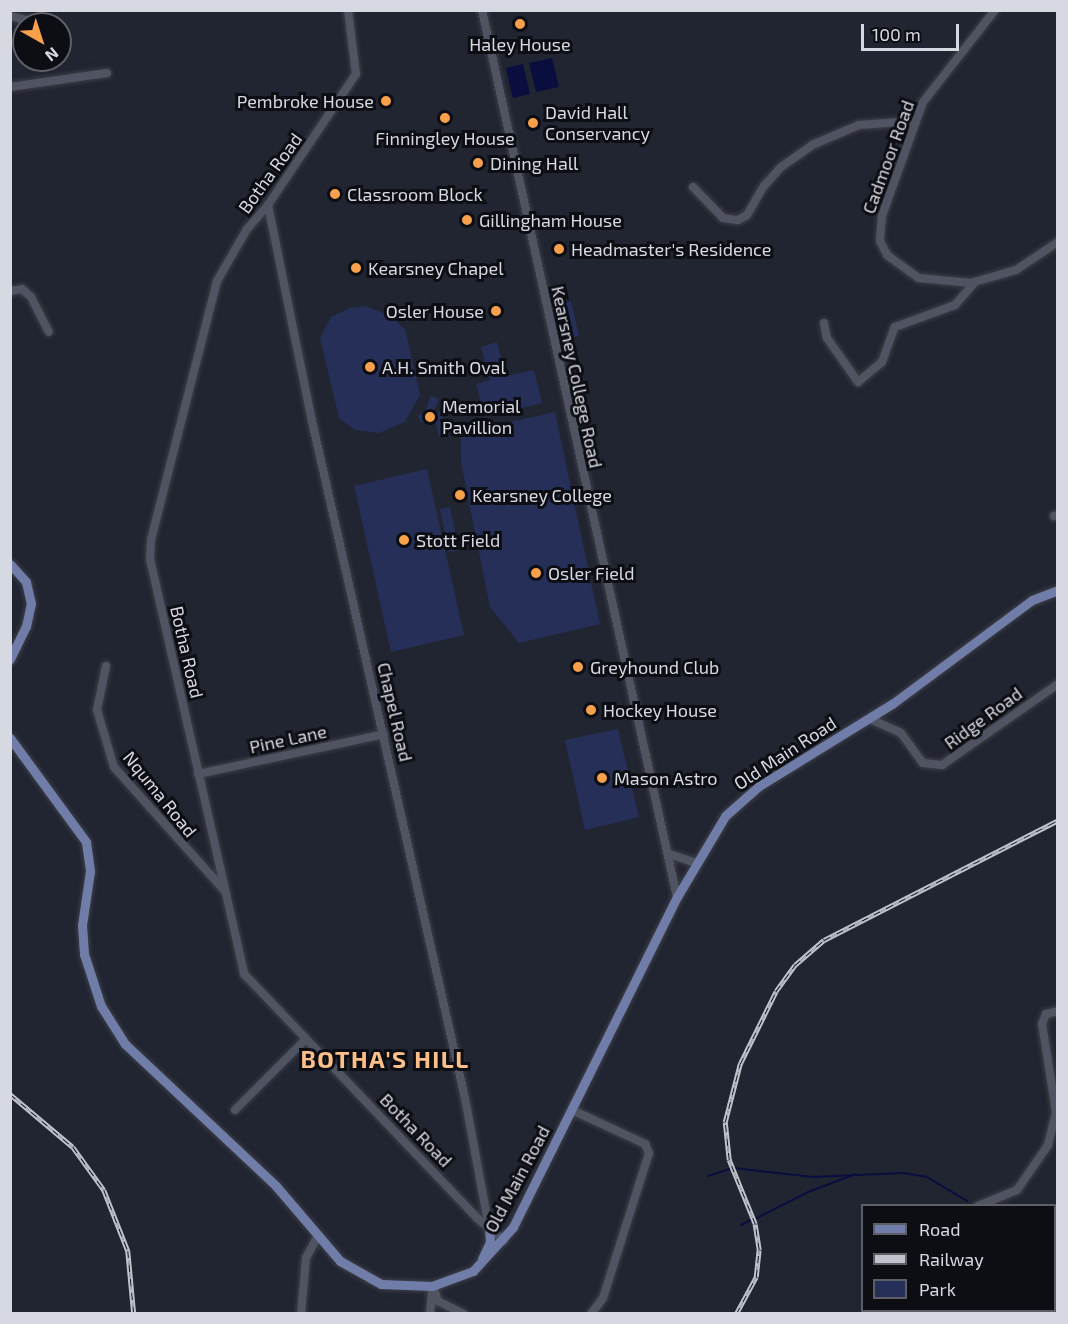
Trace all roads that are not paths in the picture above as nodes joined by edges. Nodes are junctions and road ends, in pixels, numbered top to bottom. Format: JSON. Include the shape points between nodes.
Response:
{"nodes":[{"id":1,"x":348,"y":10,"type":"edge"},
{"id":2,"x":482,"y":10,"type":"edge"},
{"id":3,"x":995,"y":10,"type":"edge"},
{"id":4,"x":107,"y":73,"type":"dead end"},
{"id":5,"x":10,"y":87,"type":"edge"},
{"id":6,"x":916,"y":121,"type":"junction"},
{"id":7,"x":693,"y":187,"type":"dead end"},
{"id":8,"x":268,"y":205,"type":"junction"},
{"id":9,"x":1058,"y":242,"type":"edge"},
{"id":10,"x":975,"y":282,"type":"junction"},
{"id":11,"x":10,"y":291,"type":"edge"},
{"id":12,"x":824,"y":323,"type":"dead end"},
{"id":13,"x":49,"y":332,"type":"dead end"},
{"id":14,"x":10,"y":564,"type":"edge"},
{"id":15,"x":1058,"y":591,"type":"edge"},
{"id":16,"x":10,"y":659,"type":"edge"},
{"id":17,"x":106,"y":666,"type":"dead end"},
{"id":18,"x":1058,"y":684,"type":"edge"},
{"id":19,"x":870,"y":719,"type":"junction"},
{"id":20,"x":384,"y":734,"type":"junction"},
{"id":21,"x":10,"y":738,"type":"edge"},
{"id":22,"x":198,"y":774,"type":"junction"},
{"id":23,"x":669,"y":854,"type":"junction"},
{"id":24,"x":696,"y":863,"type":"junction"},
{"id":25,"x":225,"y":892,"type":"junction"},
{"id":26,"x":677,"y":897,"type":"junction"},
{"id":27,"x":1058,"y":1011,"type":"edge"},
{"id":28,"x":306,"y":1039,"type":"junction"},
{"id":29,"x":235,"y":1110,"type":"dead end"},
{"id":30,"x":572,"y":1110,"type":"junction"},
{"id":31,"x":983,"y":1204,"type":"edge"},
{"id":32,"x":489,"y":1227,"type":"junction"},
{"id":33,"x":317,"y":1237,"type":"junction"},
{"id":34,"x":504,"y":1241,"type":"junction"},
{"id":35,"x":473,"y":1271,"type":"junction"},
{"id":36,"x":433,"y":1286,"type":"junction"},
{"id":37,"x":301,"y":1314,"type":"edge"},
{"id":38,"x":430,"y":1314,"type":"edge"},
{"id":39,"x":464,"y":1314,"type":"edge"},
{"id":40,"x":591,"y":1314,"type":"edge"}],
"edges":[{"from":1,"to":8,"type":"street","name":"Botha Road","via":[[356,74]]},
{"from":2,"to":23,"type":"street","name":"Kearsney College Road"},
{"from":3,"to":6,"type":"street","name":"Cadmoor Road","via":[[928,95]]},
{"from":4,"to":5,"type":"street"},
{"from":6,"to":7,"type":"street","via":[[859,125],[812,145],[781,167],[747,215],[738,220],[723,218]]},
{"from":6,"to":10,"type":"street","name":"Cadmoor Road","via":[[882,216],[880,241],[894,261],[919,278]]},
{"from":8,"to":20,"type":"street","name":"Chapel Road","via":[[312,421]]},
{"from":8,"to":22,"type":"street","name":"Botha Road","via":[[247,230],[217,280],[149,550]]},
{"from":9,"to":10,"type":"street","name":"Cadmoor Road","via":[[1016,270]]},
{"from":10,"to":12,"type":"street","via":[[955,305],[894,327],[882,362],[858,382],[827,338]]},
{"from":11,"to":13,"type":"street","via":[[22,290],[31,297]]},
{"from":14,"to":16,"type":"main road","via":[[26,582],[31,603],[26,626]]},
{"from":15,"to":19,"type":"main road","name":"Old Main Road","via":[[1032,600]]},
{"from":17,"to":25,"type":"street","name":"Nquma Road","via":[[97,710],[114,766]]},
{"from":18,"to":19,"type":"street","name":"Ridge Road","via":[[942,765],[923,763],[901,733]]},
{"from":19,"to":24,"type":"main road","name":"Old Main Road","via":[[739,801],[714,830]]},
{"from":20,"to":22,"type":"street","name":"Pine Lane"},
{"from":20,"to":32,"type":"street","name":"Chapel Road","via":[[465,1098]]},
{"from":21,"to":33,"type":"main road","name":"Old Main Road","via":[[86,842],[90,871],[82,925],[84,954],[101,1006],[117,1033],[169,1089],[269,1179]]},
{"from":22,"to":25,"type":"street","name":"Botha Road"},
{"from":23,"to":24,"type":"street"},
{"from":23,"to":26,"type":"street","name":"Kearsney College Road"},
{"from":24,"to":26,"type":"main road","name":"Old Main Road"},
{"from":25,"to":28,"type":"street","name":"Botha Road","via":[[244,974]]},
{"from":26,"to":30,"type":"main road","name":"Old Main Road"},
{"from":27,"to":31,"type":"street","via":[[1046,1014],[1042,1024],[1056,1112],[1048,1145],[1017,1190]]},
{"from":28,"to":29,"type":"street"},
{"from":28,"to":32,"type":"street","name":"Botha Road"},
{"from":30,"to":34,"type":"main road","name":"Old Main Road"},
{"from":30,"to":40,"type":"street","via":[[645,1144],[650,1153],[603,1298]]},
{"from":32,"to":34,"type":"street","name":"Botha Road"},
{"from":32,"to":35,"type":"main road","via":[[489,1248]]},
{"from":33,"to":36,"type":"main road","name":"Old Main Road","via":[[340,1261],[369,1280],[396,1287]]},
{"from":33,"to":37,"type":"street","via":[[306,1258]]},
{"from":34,"to":35,"type":"main road","name":"Old Main Road"},
{"from":35,"to":36,"type":"main road","name":"Old Main Road"},
{"from":36,"to":38,"type":"street"},
{"from":36,"to":39,"type":"street","via":[[438,1301]]}]}
